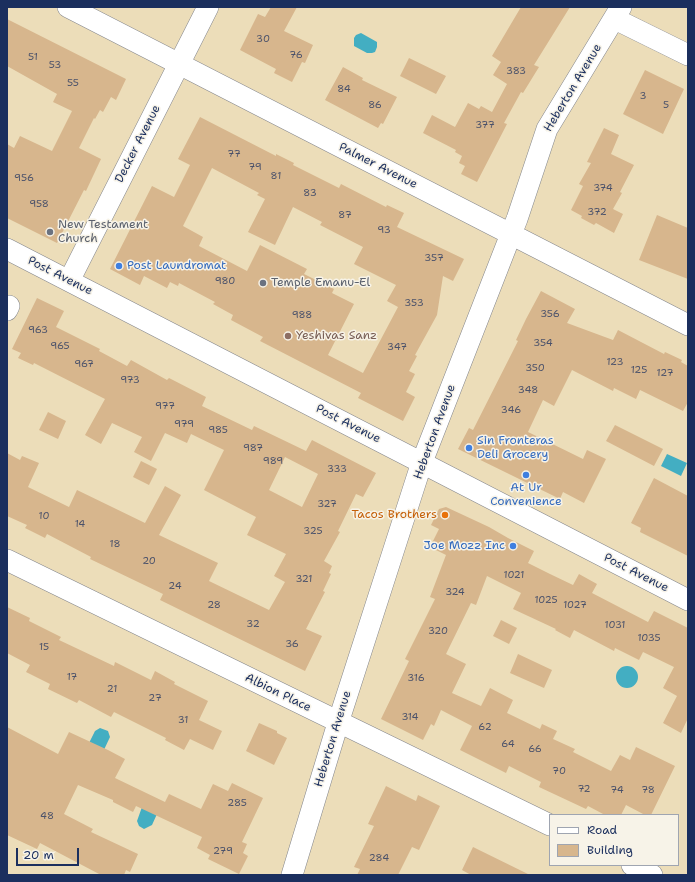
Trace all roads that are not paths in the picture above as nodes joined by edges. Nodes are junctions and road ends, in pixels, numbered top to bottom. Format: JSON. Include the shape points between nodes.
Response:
{"nodes":[{"id":1,"x":68,"y":7,"type":"edge"},
{"id":2,"x":208,"y":7,"type":"edge"},
{"id":3,"x":618,"y":13,"type":"edge"},
{"id":4,"x":688,"y":55,"type":"edge"},
{"id":5,"x":179,"y":64,"type":"junction"},
{"id":6,"x":511,"y":234,"type":"junction"},
{"id":7,"x":7,"y":249,"type":"edge"},
{"id":8,"x":70,"y":281,"type":"junction"},
{"id":9,"x":688,"y":325,"type":"edge"},
{"id":10,"x":422,"y":462,"type":"junction"},
{"id":11,"x":7,"y":560,"type":"edge"},
{"id":12,"x":688,"y":600,"type":"edge"},
{"id":13,"x":338,"y":723,"type":"junction"},
{"id":14,"x":549,"y":825,"type":"edge"},
{"id":15,"x":634,"y":866,"type":"edge"},
{"id":16,"x":292,"y":875,"type":"edge"},
{"id":17,"x":652,"y":875,"type":"edge"}],
"edges":[{"from":1,"to":5,"type":"street","name":"Palmer Avenue"},
{"from":2,"to":5,"type":"street","name":"Decker Avenue"},
{"from":3,"to":4,"type":"street"},
{"from":3,"to":6,"type":"street","name":"Heberton Avenue","via":[[547,129]]},
{"from":5,"to":6,"type":"street","name":"Palmer Avenue"},
{"from":5,"to":8,"type":"street","name":"Decker Avenue"},
{"from":6,"to":9,"type":"street","name":"Palmer Avenue"},
{"from":6,"to":10,"type":"street","name":"Heberton Avenue"},
{"from":7,"to":8,"type":"street","name":"Post Avenue"},
{"from":8,"to":10,"type":"street","name":"Post Avenue"},
{"from":10,"to":12,"type":"street","name":"Post Avenue"},
{"from":10,"to":13,"type":"street","name":"Heberton Avenue"},
{"from":11,"to":13,"type":"street","name":"Albion Place"},
{"from":13,"to":14,"type":"street","name":"Albion Place"},
{"from":13,"to":16,"type":"street","name":"Heberton Avenue"},
{"from":15,"to":17,"type":"street"}]}
